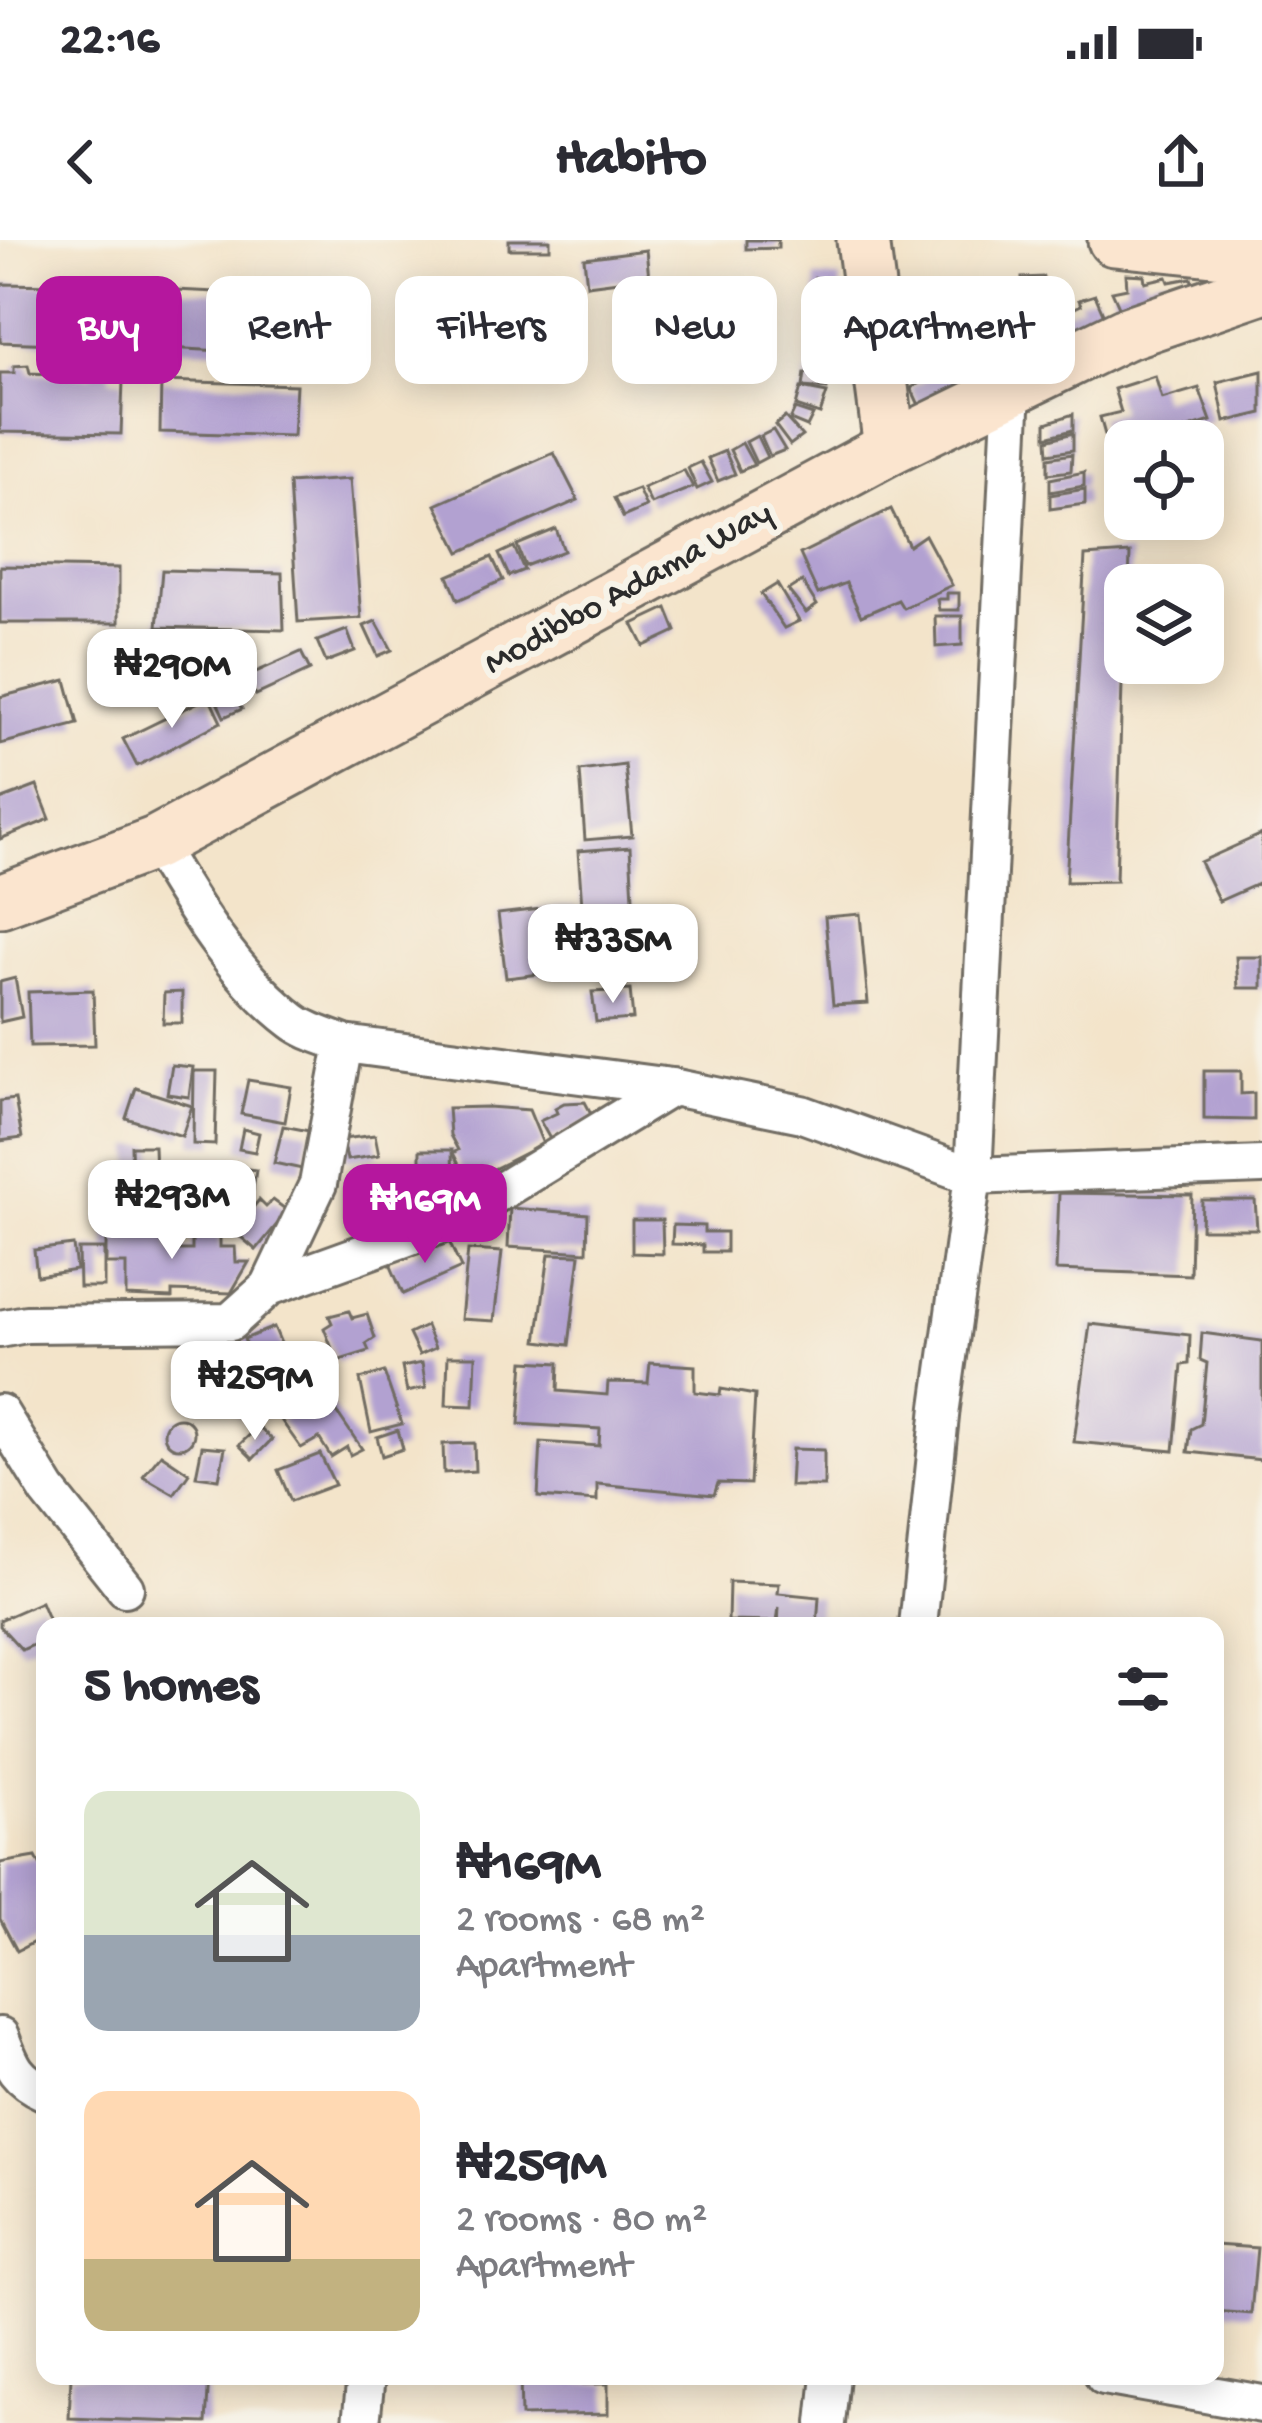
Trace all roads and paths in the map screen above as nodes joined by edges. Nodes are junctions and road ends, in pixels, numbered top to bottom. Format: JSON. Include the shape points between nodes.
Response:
{"nodes":[{"id":1,"x":863,"y":240,"type":"edge"},
{"id":2,"x":1114,"y":240,"type":"edge"},
{"id":3,"x":1262,"y":255,"type":"edge"},
{"id":4,"x":1262,"y":287,"type":"edge"},
{"id":5,"x":1012,"y":389,"type":"junction"},
{"id":6,"x":890,"y":448,"type":"junction"},
{"id":7,"x":155,"y":844,"type":"junction"},
{"id":8,"x":0,"y":901,"type":"edge"},
{"id":9,"x":344,"y":1044,"type":"junction"},
{"id":10,"x":672,"y":1088,"type":"junction"},
{"id":11,"x":1262,"y":1165,"type":"edge"},
{"id":12,"x":973,"y":1176,"type":"junction"},
{"id":13,"x":269,"y":1288,"type":"junction"},
{"id":14,"x":0,"y":1329,"type":"edge"},
{"id":15,"x":0,"y":1413,"type":"edge"},
{"id":16,"x":125,"y":1588,"type":"dead end"},
{"id":17,"x":919,"y":1617,"type":"edge"},
{"id":18,"x":0,"y":2036,"type":"edge"},
{"id":19,"x":36,"y":2088,"type":"edge"},
{"id":20,"x":365,"y":2385,"type":"edge"},
{"id":21,"x":830,"y":2385,"type":"edge"},
{"id":22,"x":1155,"y":2385,"type":"edge"},
{"id":23,"x":1262,"y":2404,"type":"edge"},
{"id":24,"x":362,"y":2423,"type":"edge"},
{"id":25,"x":826,"y":2423,"type":"edge"}],
"edges":[{"from":1,"to":6,"type":"main road"},
{"from":2,"to":3,"type":"main road"},
{"from":4,"to":5,"type":"main road","name":"Modibbo Adama Way","via":[[1124,334]]},
{"from":5,"to":6,"type":"main road","name":"Modibbo Adama Way"},
{"from":5,"to":12,"type":"street"},
{"from":6,"to":7,"type":"main road","name":"Modibbo Adama Way"},
{"from":7,"to":8,"type":"main road","name":"Modibbo Adama Way"},
{"from":7,"to":9,"type":"street","via":[[240,968],[295,1024]]},
{"from":9,"to":10,"type":"street"},
{"from":9,"to":13,"type":"street","via":[[318,1184]]},
{"from":10,"to":12,"type":"street","via":[[802,1114]]},
{"from":10,"to":13,"type":"street","via":[[452,1221]]},
{"from":11,"to":12,"type":"street"},
{"from":12,"to":17,"type":"street"},
{"from":13,"to":14,"type":"street","via":[[230,1322]]},
{"from":15,"to":16,"type":"street","via":[[48,1491]]},
{"from":18,"to":19,"type":"street","via":[[11,2064]]},
{"from":20,"to":24,"type":"street"},
{"from":21,"to":25,"type":"street"},
{"from":22,"to":23,"type":"street"}]}
